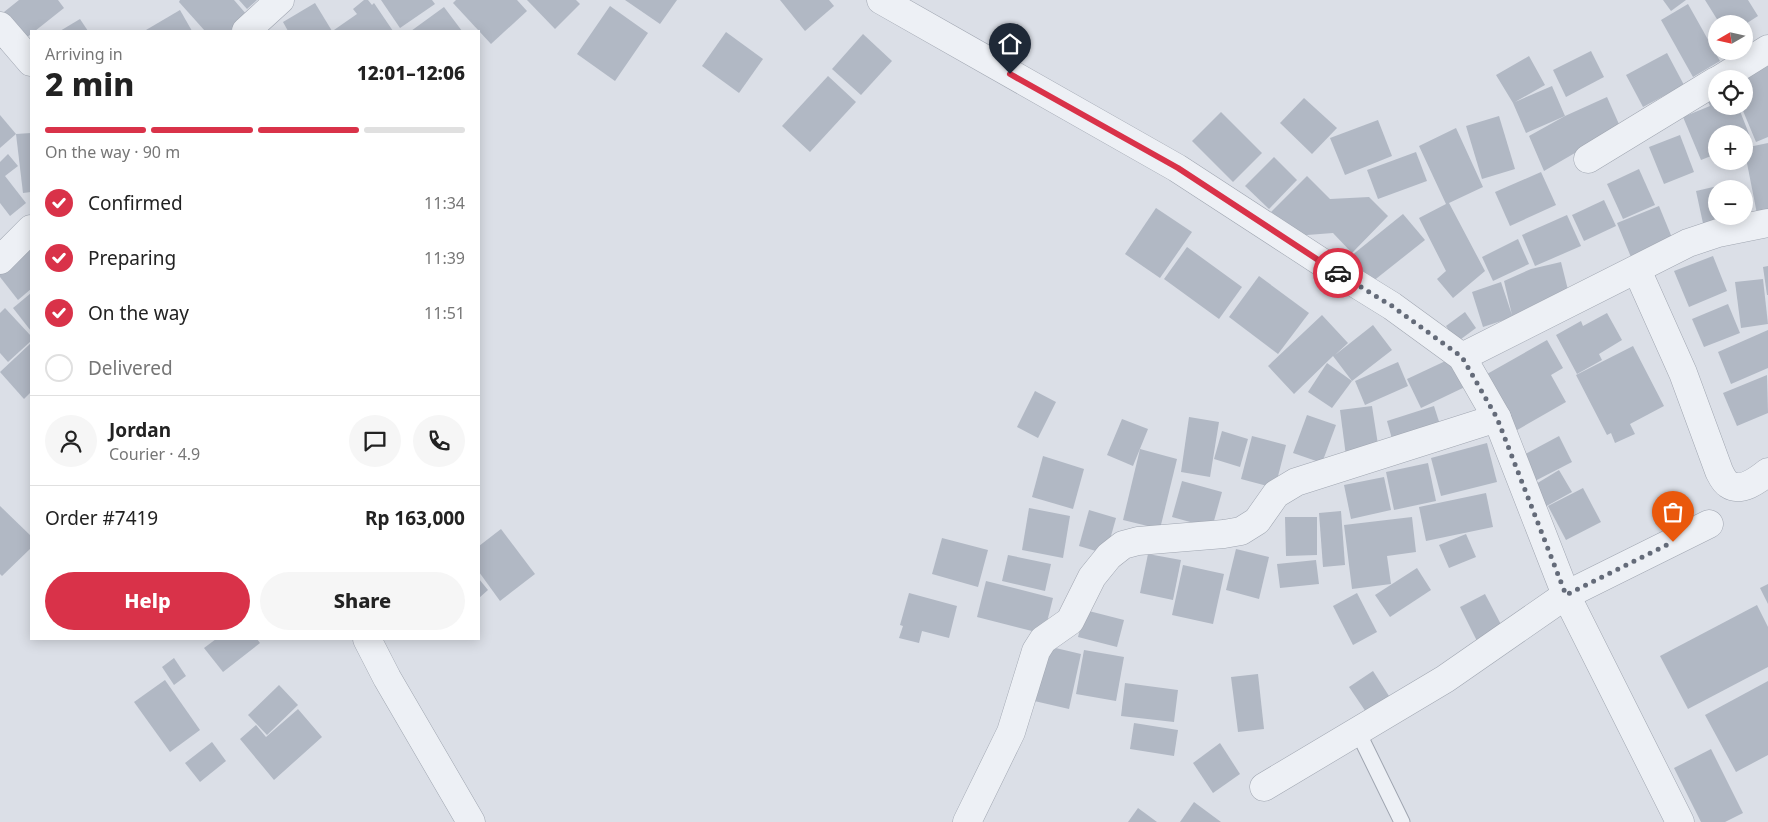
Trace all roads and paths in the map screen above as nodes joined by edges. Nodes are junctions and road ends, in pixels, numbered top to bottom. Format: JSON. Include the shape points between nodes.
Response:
{"nodes":[{"id":1,"x":280,"y":0,"type":"edge"},
{"id":2,"x":881,"y":0,"type":"edge"},
{"id":3,"x":0,"y":26,"type":"edge"},
{"id":4,"x":247,"y":30,"type":"edge"},
{"id":5,"x":1768,"y":49,"type":"edge"},
{"id":6,"x":30,"y":61,"type":"edge"},
{"id":7,"x":1734,"y":70,"type":"edge"},
{"id":8,"x":1708,"y":86,"type":"edge"},
{"id":9,"x":1588,"y":159,"type":"dead end"},
{"id":10,"x":1768,"y":223,"type":"edge"},
{"id":11,"x":30,"y":230,"type":"edge"},
{"id":12,"x":0,"y":260,"type":"edge"},
{"id":13,"x":1637,"y":270,"type":"junction"},
{"id":14,"x":1462,"y":357,"type":"junction"},
{"id":15,"x":1497,"y":418,"type":"junction"},
{"id":16,"x":1768,"y":472,"type":"edge"},
{"id":17,"x":1709,"y":524,"type":"dead end"},
{"id":18,"x":1566,"y":595,"type":"junction"},
{"id":19,"x":368,"y":640,"type":"edge"},
{"id":20,"x":1358,"y":732,"type":"junction"},
{"id":21,"x":1264,"y":787,"type":"dead end"},
{"id":22,"x":471,"y":822,"type":"edge"},
{"id":23,"x":967,"y":822,"type":"edge"},
{"id":24,"x":1402,"y":822,"type":"edge"},
{"id":25,"x":1680,"y":822,"type":"edge"}],
"edges":[{"from":1,"to":4,"type":"street"},
{"from":2,"to":14,"type":"street","via":[[1178,168],[1392,306]]},
{"from":3,"to":6,"type":"street"},
{"from":5,"to":7,"type":"street"},
{"from":8,"to":9,"type":"street"},
{"from":10,"to":13,"type":"street","via":[[1688,243]]},
{"from":11,"to":12,"type":"street"},
{"from":13,"to":14,"type":"street"},
{"from":13,"to":16,"type":"street","via":[[1683,373],[1719,471],[1728,484],[1736,487]]},
{"from":14,"to":15,"type":"street"},
{"from":15,"to":18,"type":"street"},
{"from":15,"to":23,"type":"street","via":[[1296,482],[1276,494],[1257,521],[1241,531],[1129,542],[1117,549],[1092,577],[1070,621],[1043,640],[1036,651],[1011,732]]},
{"from":17,"to":18,"type":"street"},
{"from":18,"to":20,"type":"street","via":[[1445,679]]},
{"from":18,"to":25,"type":"street"},
{"from":19,"to":22,"type":"street"},
{"from":20,"to":21,"type":"street"},
{"from":20,"to":24,"type":"lane"}]}
